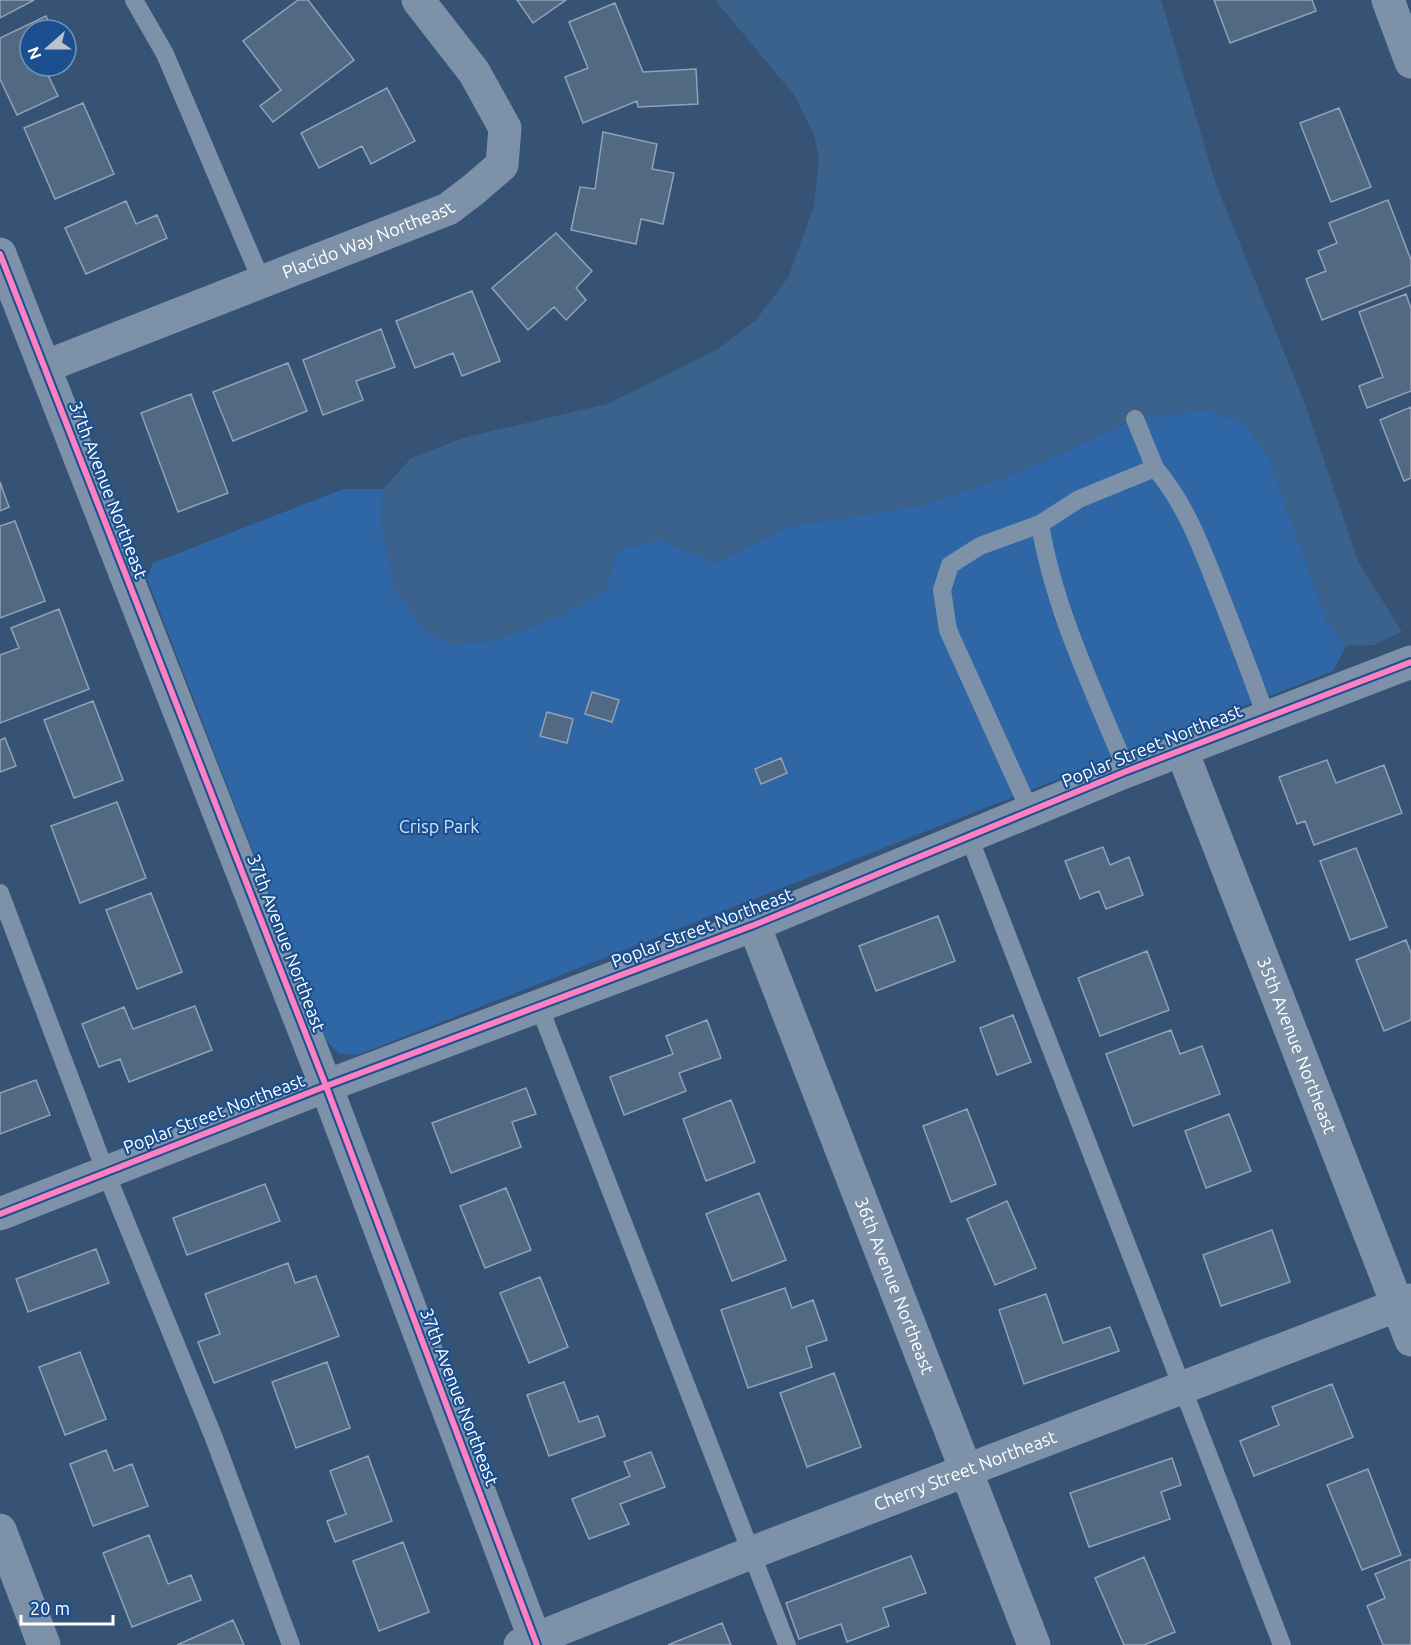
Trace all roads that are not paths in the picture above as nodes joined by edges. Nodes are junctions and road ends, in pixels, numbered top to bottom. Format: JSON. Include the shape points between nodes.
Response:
{"nodes":[{"id":1,"x":134,"y":0,"type":"edge"},
{"id":2,"x":418,"y":0,"type":"edge"},
{"id":3,"x":1388,"y":0,"type":"edge"},
{"id":4,"x":1411,"y":62,"type":"edge"},
{"id":5,"x":0,"y":254,"type":"edge"},
{"id":6,"x":262,"y":282,"type":"junction"},
{"id":7,"x":44,"y":367,"type":"junction"},
{"id":8,"x":1135,"y":419,"type":"dead end"},
{"id":9,"x":1155,"y":468,"type":"junction"},
{"id":10,"x":1040,"y":524,"type":"junction"},
{"id":11,"x":1411,"y":662,"type":"edge"},
{"id":12,"x":1266,"y":717,"type":"junction"},
{"id":13,"x":1182,"y":751,"type":"junction"},
{"id":14,"x":1127,"y":771,"type":"junction"},
{"id":15,"x":1030,"y":811,"type":"junction"},
{"id":16,"x":969,"y":837,"type":"junction"},
{"id":17,"x":0,"y":894,"type":"edge"},
{"id":18,"x":754,"y":926,"type":"junction"},
{"id":19,"x":538,"y":1006,"type":"junction"},
{"id":20,"x":326,"y":1086,"type":"junction"},
{"id":21,"x":106,"y":1173,"type":"junction"},
{"id":22,"x":0,"y":1214,"type":"edge"},
{"id":23,"x":1404,"y":1303,"type":"edge"},
{"id":24,"x":1411,"y":1340,"type":"edge"},
{"id":25,"x":1182,"y":1388,"type":"junction"},
{"id":26,"x":966,"y":1470,"type":"junction"},
{"id":27,"x":0,"y":1530,"type":"edge"},
{"id":28,"x":751,"y":1553,"type":"junction"},
{"id":29,"x":531,"y":1643,"type":"edge"},
{"id":30,"x":44,"y":1645,"type":"edge"},
{"id":31,"x":291,"y":1645,"type":"edge"},
{"id":32,"x":787,"y":1645,"type":"edge"},
{"id":33,"x":1034,"y":1645,"type":"edge"},
{"id":34,"x":1282,"y":1645,"type":"edge"}],
"edges":[{"from":1,"to":6,"type":"lane","via":[[165,54]]},
{"from":2,"to":6,"type":"street","name":"Placido Way Northeast","via":[[474,72],[505,128],[502,165],[448,209]]},
{"from":3,"to":4,"type":"street"},
{"from":5,"to":7,"type":"street","name":"37th Avenue Northeast"},
{"from":6,"to":7,"type":"street","name":"Placido Way Northeast"},
{"from":7,"to":20,"type":"street","name":"37th Avenue Northeast"},
{"from":8,"to":9,"type":"lane"},
{"from":9,"to":10,"type":"lane","via":[[1079,499]]},
{"from":9,"to":12,"type":"lane","via":[[1190,519]]},
{"from":10,"to":14,"type":"lane","via":[[1045,557],[1076,646]]},
{"from":10,"to":15,"type":"lane","via":[[980,546],[950,565],[942,590],[948,630]]},
{"from":11,"to":12,"type":"street","name":"Poplar Street Northeast"},
{"from":12,"to":13,"type":"street","name":"Poplar Street Northeast"},
{"from":13,"to":14,"type":"street","name":"Poplar Street Northeast"},
{"from":13,"to":23,"type":"street","name":"35th Avenue Northeast"},
{"from":14,"to":15,"type":"street","name":"Poplar Street Northeast"},
{"from":15,"to":16,"type":"street","name":"Poplar Street Northeast"},
{"from":16,"to":18,"type":"street","name":"Poplar Street Northeast"},
{"from":16,"to":25,"type":"lane"},
{"from":17,"to":21,"type":"lane"},
{"from":18,"to":19,"type":"street","name":"Poplar Street Northeast"},
{"from":18,"to":26,"type":"street","name":"36th Avenue Northeast"},
{"from":19,"to":20,"type":"street","name":"Poplar Street Northeast"},
{"from":19,"to":28,"type":"lane"},
{"from":20,"to":21,"type":"street","name":"Poplar Street Northeast"},
{"from":20,"to":29,"type":"street","name":"37th Avenue Northeast"},
{"from":21,"to":22,"type":"street","name":"Poplar Street Northeast"},
{"from":21,"to":31,"type":"lane","via":[[214,1438]]},
{"from":23,"to":24,"type":"street","name":"35th Avenue Northeast"},
{"from":23,"to":25,"type":"street","name":"Cherry Street Northeast"},
{"from":25,"to":26,"type":"street","name":"Cherry Street Northeast"},
{"from":25,"to":34,"type":"lane"},
{"from":26,"to":28,"type":"street","name":"Cherry Street Northeast"},
{"from":26,"to":33,"type":"street","name":"36th Avenue Northeast"},
{"from":27,"to":30,"type":"street"},
{"from":28,"to":29,"type":"street","name":"Cherry Street Northeast"},
{"from":28,"to":32,"type":"lane"}]}
